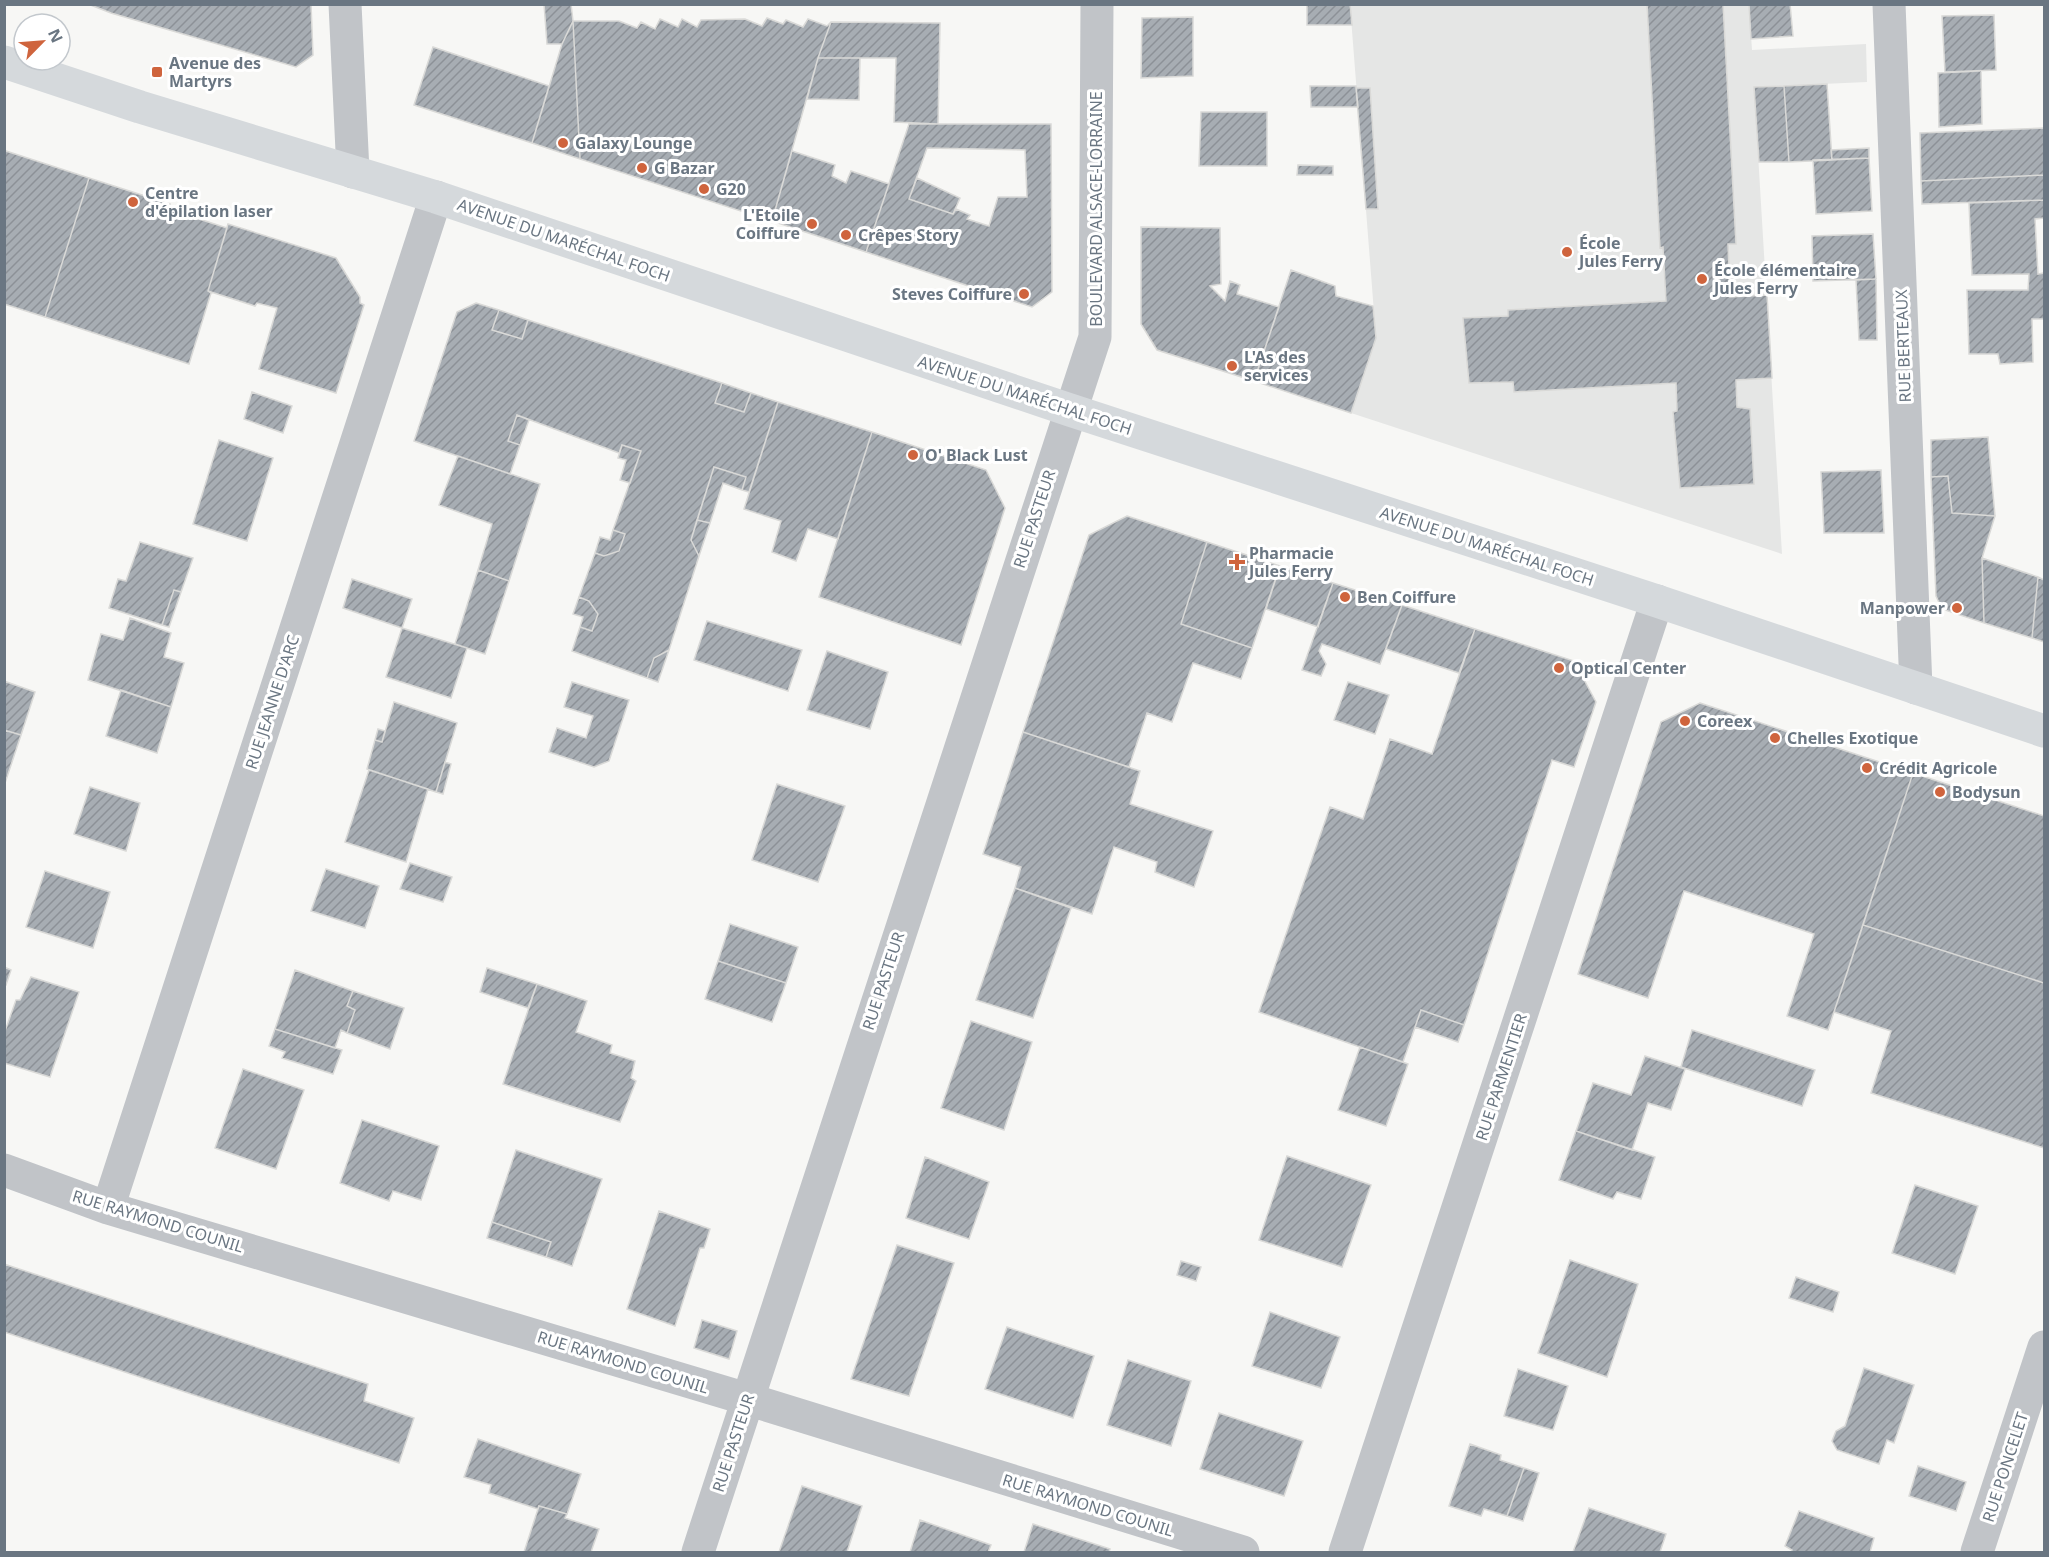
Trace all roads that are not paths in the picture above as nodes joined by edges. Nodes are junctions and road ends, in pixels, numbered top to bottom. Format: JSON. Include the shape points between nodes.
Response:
{"nodes":[{"id":1,"x":345,"y":4,"type":"edge"},
{"id":2,"x":1097,"y":4,"type":"edge"},
{"id":3,"x":1889,"y":4,"type":"edge"},
{"id":4,"x":4,"y":62,"type":"edge"},
{"id":5,"x":353,"y":172,"type":"junction"},
{"id":6,"x":436,"y":197,"type":"junction"},
{"id":7,"x":1070,"y":410,"type":"junction"},
{"id":8,"x":1657,"y":601,"type":"junction"},
{"id":9,"x":1916,"y":688,"type":"junction"},
{"id":10,"x":2044,"y":732,"type":"edge"},
{"id":11,"x":4,"y":1170,"type":"edge"},
{"id":12,"x":108,"y":1208,"type":"junction"},
{"id":13,"x":2044,"y":1347,"type":"edge"},
{"id":14,"x":747,"y":1399,"type":"junction"},
{"id":15,"x":698,"y":1552,"type":"edge"},
{"id":16,"x":1243,"y":1552,"type":"edge"},
{"id":17,"x":1345,"y":1552,"type":"edge"},
{"id":18,"x":1977,"y":1552,"type":"edge"}],
"edges":[{"from":1,"to":5,"type":"street"},
{"from":2,"to":7,"type":"street","name":"BOULEVARD ALSACE-LORRAINE","via":[[1095,337]]},
{"from":3,"to":9,"type":"street","name":"RUE BERTEAUX"},
{"from":4,"to":5,"type":"street","name":"AVENUE DU MARÉCHAL FOCH"},
{"from":5,"to":6,"type":"street","name":"AVENUE DU MARÉCHAL FOCH"},
{"from":6,"to":7,"type":"street","name":"AVENUE DU MARÉCHAL FOCH"},
{"from":6,"to":12,"type":"street","name":"RUE JEANNE D'ARC"},
{"from":7,"to":8,"type":"street","name":"AVENUE DU MARÉCHAL FOCH"},
{"from":7,"to":14,"type":"street","name":"RUE PASTEUR"},
{"from":8,"to":9,"type":"street","name":"AVENUE DU MARÉCHAL FOCH"},
{"from":8,"to":17,"type":"street","name":"RUE PARMENTIER"},
{"from":9,"to":10,"type":"street","name":"AVENUE DU MARÉCHAL FOCH"},
{"from":11,"to":12,"type":"street","name":"RUE RAYMOND COUNIL"},
{"from":12,"to":14,"type":"street","name":"RUE RAYMOND COUNIL"},
{"from":13,"to":18,"type":"street","name":"RUE PONCELET"},
{"from":14,"to":15,"type":"street","name":"RUE PASTEUR"},
{"from":14,"to":16,"type":"street","name":"RUE RAYMOND COUNIL"}]}
